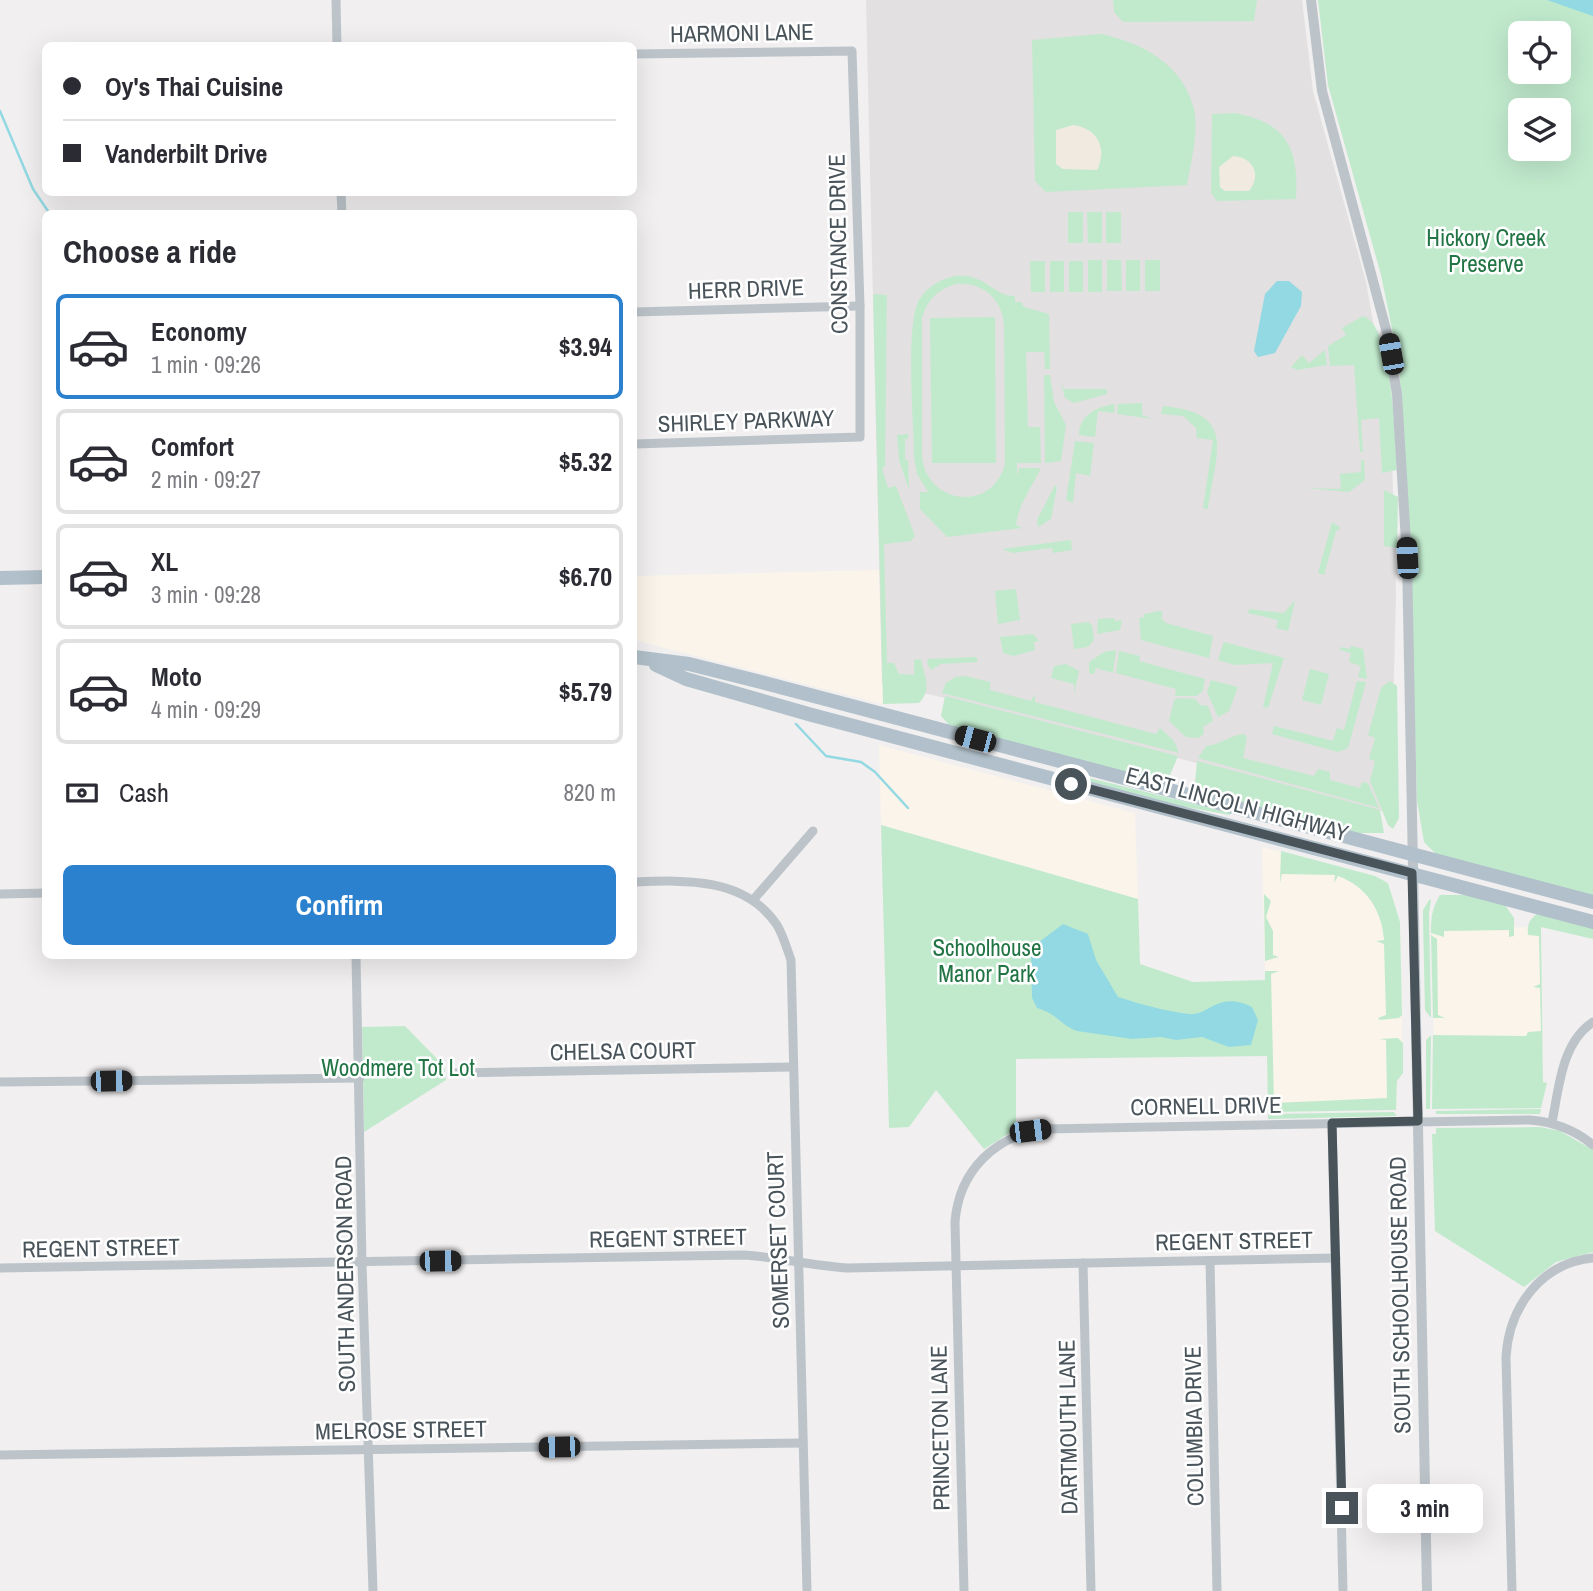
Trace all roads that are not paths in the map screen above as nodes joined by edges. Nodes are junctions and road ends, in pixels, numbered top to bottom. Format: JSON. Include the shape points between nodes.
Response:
{"nodes":[{"id":1,"x":336,"y":0,"type":"edge"},
{"id":2,"x":1311,"y":0,"type":"edge"},
{"id":3,"x":337,"y":42,"type":"edge"},
{"id":4,"x":852,"y":51,"type":"joint"},
{"id":5,"x":637,"y":54,"type":"edge"},
{"id":6,"x":860,"y":306,"type":"junction"},
{"id":7,"x":637,"y":312,"type":"edge"},
{"id":8,"x":860,"y":437,"type":"joint"},
{"id":9,"x":637,"y":443,"type":"edge"},
{"id":10,"x":42,"y":577,"type":"edge"},
{"id":11,"x":0,"y":578,"type":"edge"},
{"id":12,"x":637,"y":658,"type":"edge"},
{"id":13,"x":649,"y":661,"type":"junction"},
{"id":14,"x":813,"y":831,"type":"dead end"},
{"id":15,"x":1412,"y":854,"type":"junction"},
{"id":16,"x":1412,"y":873,"type":"junction"},
{"id":17,"x":637,"y":882,"type":"edge"},
{"id":18,"x":42,"y":893,"type":"edge"},
{"id":19,"x":0,"y":894,"type":"edge"},
{"id":20,"x":754,"y":899,"type":"junction"},
{"id":21,"x":1593,"y":902,"type":"edge"},
{"id":22,"x":1593,"y":922,"type":"edge"},
{"id":23,"x":356,"y":959,"type":"edge"},
{"id":24,"x":1593,"y":1023,"type":"edge"},
{"id":25,"x":792,"y":1067,"type":"junction"},
{"id":26,"x":455,"y":1073,"type":"dead end"},
{"id":27,"x":360,"y":1078,"type":"junction"},
{"id":28,"x":0,"y":1082,"type":"edge"},
{"id":29,"x":1418,"y":1121,"type":"junction"},
{"id":30,"x":1552,"y":1122,"type":"junction"},
{"id":31,"x":1332,"y":1123,"type":"junction"},
{"id":32,"x":1593,"y":1144,"type":"edge"},
{"id":33,"x":1336,"y":1258,"type":"junction"},
{"id":34,"x":1593,"y":1258,"type":"edge"},
{"id":35,"x":1210,"y":1261,"type":"junction"},
{"id":36,"x":799,"y":1262,"type":"junction"},
{"id":37,"x":362,"y":1263,"type":"junction"},
{"id":38,"x":1083,"y":1263,"type":"junction"},
{"id":39,"x":956,"y":1265,"type":"junction"},
{"id":40,"x":0,"y":1268,"type":"edge"},
{"id":41,"x":803,"y":1443,"type":"junction"},
{"id":42,"x":369,"y":1450,"type":"junction"},
{"id":43,"x":0,"y":1455,"type":"edge"},
{"id":44,"x":373,"y":1591,"type":"edge"},
{"id":45,"x":807,"y":1591,"type":"edge"},
{"id":46,"x":964,"y":1591,"type":"edge"},
{"id":47,"x":1091,"y":1591,"type":"edge"},
{"id":48,"x":1217,"y":1591,"type":"edge"},
{"id":49,"x":1343,"y":1591,"type":"edge"},
{"id":50,"x":1427,"y":1591,"type":"edge"},
{"id":51,"x":1512,"y":1591,"type":"edge"}],
"edges":[{"from":1,"to":3,"type":"street"},
{"from":2,"to":15,"type":"street","name":"SOUTH SCHOOLHOUSE ROAD","via":[[1322,91],[1387,333],[1397,394],[1407,558]]},
{"from":4,"to":5,"type":"street","name":"HARMONI LANE"},
{"from":4,"to":6,"type":"street","name":"CONSTANCE DRIVE"},
{"from":6,"to":7,"type":"street","name":"HERR DRIVE"},
{"from":6,"to":8,"type":"street","name":"CONSTANCE DRIVE"},
{"from":8,"to":9,"type":"street","name":"SHIRLEY PARKWAY"},
{"from":10,"to":11,"type":"main road"},
{"from":12,"to":13,"type":"main road","name":"EAST LINCOLN HIGHWAY"},
{"from":13,"to":15,"type":"main road","name":"EAST LINCOLN HIGHWAY","via":[[689,664],[761,682]]},
{"from":13,"to":16,"type":"main road","name":"EAST LINCOLN HIGHWAY","via":[[685,679],[767,702]]},
{"from":14,"to":20,"type":"street"},
{"from":15,"to":16,"type":"street","name":"SOUTH SCHOOLHOUSE ROAD"},
{"from":15,"to":21,"type":"main road","name":"EAST LINCOLN HIGHWAY"},
{"from":16,"to":22,"type":"main road","name":"EAST LINCOLN HIGHWAY"},
{"from":16,"to":29,"type":"street","name":"SOUTH SCHOOLHOUSE ROAD"},
{"from":17,"to":20,"type":"street","via":[[691,880]]},
{"from":18,"to":19,"type":"street"},
{"from":20,"to":25,"type":"street","name":"SOMERSET COURT","via":[[777,926],[791,960]]},
{"from":23,"to":27,"type":"street","name":"SOUTH ANDERSON ROAD"},
{"from":24,"to":30,"type":"street","via":[[1575,1040],[1566,1058]]},
{"from":25,"to":26,"type":"street","name":"CHELSA COURT"},
{"from":25,"to":36,"type":"street","name":"SOMERSET COURT"},
{"from":27,"to":28,"type":"street"},
{"from":27,"to":37,"type":"street","name":"SOUTH ANDERSON ROAD"},
{"from":29,"to":30,"type":"street","name":"CORNELL DRIVE"},
{"from":29,"to":31,"type":"street","name":"CORNELL DRIVE"},
{"from":29,"to":50,"type":"street","name":"SOUTH SCHOOLHOUSE ROAD"},
{"from":30,"to":32,"type":"street"},
{"from":31,"to":33,"type":"street"},
{"from":31,"to":39,"type":"street","name":"CORNELL DRIVE","via":[[1046,1129],[1017,1135],[984,1157],[962,1189],[956,1211]]},
{"from":33,"to":35,"type":"street","name":"REGENT STREET"},
{"from":33,"to":49,"type":"street"},
{"from":34,"to":51,"type":"street","via":[[1559,1268],[1537,1284],[1518,1307],[1509,1332]]},
{"from":35,"to":38,"type":"street","name":"REGENT STREET"},
{"from":35,"to":48,"type":"street","name":"COLUMBIA DRIVE"},
{"from":36,"to":37,"type":"street","name":"REGENT STREET","via":[[743,1255]]},
{"from":36,"to":39,"type":"street","name":"REGENT STREET","via":[[848,1268]]},
{"from":36,"to":41,"type":"street","name":"SOMERSET COURT"},
{"from":37,"to":40,"type":"street","name":"REGENT STREET"},
{"from":37,"to":42,"type":"street","name":"SOUTH ANDERSON ROAD"},
{"from":38,"to":39,"type":"street","name":"REGENT STREET"},
{"from":38,"to":47,"type":"street","name":"DARTMOUTH LANE"},
{"from":39,"to":46,"type":"street","name":"PRINCETON LANE"},
{"from":41,"to":42,"type":"street","name":"MELROSE STREET"},
{"from":41,"to":45,"type":"street","name":"SOMERSET COURT"},
{"from":42,"to":43,"type":"street","name":"MELROSE STREET"},
{"from":42,"to":44,"type":"street","name":"SOUTH ANDERSON ROAD"}]}
